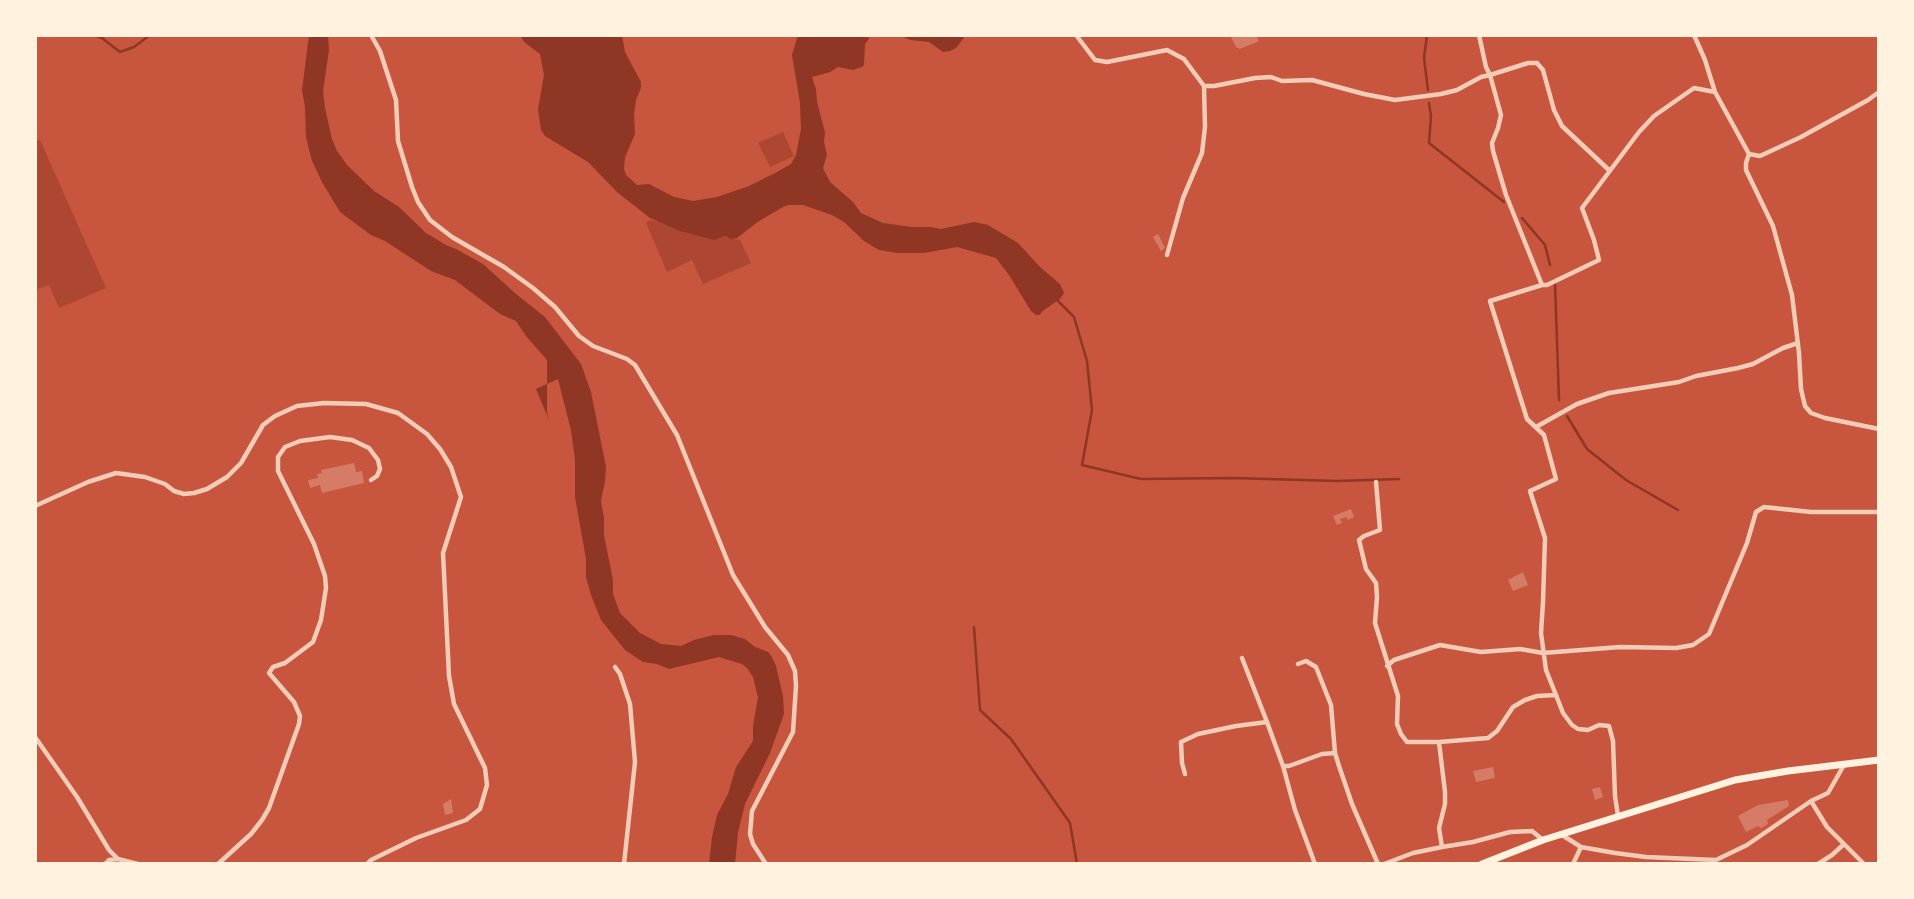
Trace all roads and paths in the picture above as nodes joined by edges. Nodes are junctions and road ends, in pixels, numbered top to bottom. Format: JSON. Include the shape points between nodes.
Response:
{"nodes":[{"id":1,"x":371,"y":35,"type":"edge"},
{"id":2,"x":1076,"y":35,"type":"edge"},
{"id":3,"x":1479,"y":35,"type":"edge"},
{"id":4,"x":1693,"y":35,"type":"edge"},
{"id":5,"x":1490,"y":75,"type":"junction"},
{"id":6,"x":1204,"y":86,"type":"junction"},
{"id":7,"x":1715,"y":92,"type":"junction"},
{"id":8,"x":1879,"y":92,"type":"edge"},
{"id":9,"x":1749,"y":154,"type":"junction"},
{"id":10,"x":1610,"y":171,"type":"junction"},
{"id":11,"x":1167,"y":255,"type":"dead end"},
{"id":12,"x":1542,"y":285,"type":"junction"},
{"id":13,"x":1798,"y":343,"type":"junction"},
{"id":14,"x":1536,"y":427,"type":"junction"},
{"id":15,"x":1879,"y":429,"type":"edge"},
{"id":16,"x":371,"y":480,"type":"dead end"},
{"id":17,"x":1376,"y":482,"type":"dead end"},
{"id":18,"x":35,"y":506,"type":"edge"},
{"id":19,"x":1879,"y":512,"type":"edge"},
{"id":20,"x":1543,"y":653,"type":"junction"},
{"id":21,"x":1242,"y":658,"type":"dead end"},
{"id":22,"x":1298,"y":664,"type":"dead end"},
{"id":23,"x":1387,"y":666,"type":"junction"},
{"id":24,"x":615,"y":667,"type":"dead end"},
{"id":25,"x":1556,"y":695,"type":"junction"},
{"id":26,"x":1266,"y":722,"type":"junction"},
{"id":27,"x":35,"y":737,"type":"edge"},
{"id":28,"x":1439,"y":742,"type":"junction"},
{"id":29,"x":1335,"y":753,"type":"junction"},
{"id":30,"x":1879,"y":760,"type":"edge"},
{"id":31,"x":1844,"y":765,"type":"junction"},
{"id":32,"x":1283,"y":766,"type":"junction"},
{"id":33,"x":1185,"y":774,"type":"dead end"},
{"id":34,"x":1811,"y":801,"type":"junction"},
{"id":35,"x":1619,"y":817,"type":"junction"},
{"id":36,"x":1561,"y":834,"type":"junction"},
{"id":37,"x":1543,"y":840,"type":"junction"},
{"id":38,"x":1844,"y":844,"type":"junction"},
{"id":39,"x":1442,"y":847,"type":"junction"},
{"id":40,"x":1581,"y":847,"type":"junction"},
{"id":41,"x":118,"y":859,"type":"junction"},
{"id":42,"x":105,"y":864,"type":"edge"},
{"id":43,"x":138,"y":864,"type":"edge"},
{"id":44,"x":218,"y":864,"type":"edge"},
{"id":45,"x":367,"y":864,"type":"edge"},
{"id":46,"x":624,"y":864,"type":"edge"},
{"id":47,"x":766,"y":864,"type":"edge"},
{"id":48,"x":1314,"y":864,"type":"edge"},
{"id":49,"x":1378,"y":864,"type":"edge"},
{"id":50,"x":1384,"y":864,"type":"edge"},
{"id":51,"x":1484,"y":864,"type":"edge"},
{"id":52,"x":1573,"y":864,"type":"edge"},
{"id":53,"x":1818,"y":864,"type":"edge"},
{"id":54,"x":1864,"y":864,"type":"edge"}],
"edges":[{"from":1,"to":47,"type":"street","via":[[396,100],[398,141],[412,187],[430,220],[533,288],[593,346],[635,365],[677,435],[733,576],[788,655],[796,686],[793,732],[752,811],[750,834]]},
{"from":2,"to":6,"type":"street","via":[[1094,60],[1107,62],[1167,50],[1184,60]]},
{"from":3,"to":5,"type":"street"},
{"from":4,"to":7,"type":"street"},
{"from":5,"to":6,"type":"street","via":[[1457,90],[1395,100],[1312,80],[1271,77]]},
{"from":5,"to":10,"type":"street","via":[[1537,63],[1562,126]]},
{"from":5,"to":12,"type":"street","via":[[1500,115],[1493,151]]},
{"from":6,"to":11,"type":"street","via":[[1202,153]]},
{"from":7,"to":9,"type":"street"},
{"from":7,"to":10,"type":"street","via":[[1694,89],[1654,116]]},
{"from":8,"to":9,"type":"street","via":[[1801,137],[1760,156]]},
{"from":9,"to":13,"type":"street","via":[[1746,170],[1773,226],[1790,283]]},
{"from":10,"to":12,"type":"street","via":[[1582,208],[1599,260]]},
{"from":12,"to":14,"type":"street","via":[[1490,301],[1527,419]]},
{"from":13,"to":14,"type":"street","via":[[1738,368],[1609,393],[1577,404]]},
{"from":13,"to":15,"type":"street","via":[[1801,389],[1811,413]]},
{"from":14,"to":20,"type":"street","via":[[1544,435],[1556,479],[1530,491],[1545,538]]},
{"from":16,"to":44,"type":"street","via":[[380,469],[378,460],[352,440],[300,441],[285,447],[278,457],[278,471],[314,544],[326,588],[313,642],[269,673],[300,716],[269,808],[251,834]]},
{"from":17,"to":23,"type":"street","via":[[1380,530],[1359,540],[1366,569],[1376,583],[1375,623]]},
{"from":18,"to":45,"type":"street","via":[[116,473],[145,477],[184,494],[207,489],[241,463],[267,421],[297,406],[366,404],[398,413],[427,434],[451,467],[461,497],[443,553],[449,676],[454,704],[485,768],[487,785],[480,809],[466,820],[416,838]]},
{"from":19,"to":20,"type":"street","via":[[1764,507],[1756,512],[1709,634],[1693,645]]},
{"from":20,"to":23,"type":"street","via":[[1520,649],[1481,652],[1440,645]]},
{"from":20,"to":25,"type":"street"},
{"from":21,"to":26,"type":"street"},
{"from":22,"to":29,"type":"street","via":[[1306,661],[1316,667],[1331,705]]},
{"from":23,"to":28,"type":"street","via":[[1398,695],[1397,724],[1406,742]]},
{"from":24,"to":46,"type":"street","via":[[631,704],[635,762]]},
{"from":25,"to":28,"type":"street","via":[[1536,696],[1513,707],[1488,738]]},
{"from":25,"to":35,"type":"street","via":[[1572,726],[1588,730],[1609,726]]},
{"from":26,"to":32,"type":"street"},
{"from":26,"to":33,"type":"street","via":[[1198,734],[1181,742]]},
{"from":27,"to":41,"type":"street"},
{"from":28,"to":39,"type":"street","via":[[1445,792],[1439,828]]},
{"from":29,"to":32,"type":"street"},
{"from":29,"to":49,"type":"street"},
{"from":30,"to":31,"type":"highway"},
{"from":31,"to":34,"type":"street","via":[[1828,793]]},
{"from":31,"to":35,"type":"highway","via":[[1735,780]]},
{"from":32,"to":48,"type":"street"},
{"from":34,"to":38,"type":"street"},
{"from":34,"to":40,"type":"street","via":[[1747,845],[1716,860],[1646,857]]},
{"from":35,"to":36,"type":"highway"},
{"from":36,"to":37,"type":"highway"},
{"from":36,"to":40,"type":"street"},
{"from":37,"to":39,"type":"street","via":[[1532,831],[1510,832]]},
{"from":37,"to":51,"type":"highway"},
{"from":38,"to":53,"type":"street"},
{"from":38,"to":54,"type":"street"},
{"from":39,"to":50,"type":"street"},
{"from":40,"to":52,"type":"street"},
{"from":41,"to":42,"type":"street"},
{"from":41,"to":43,"type":"street"}]}
